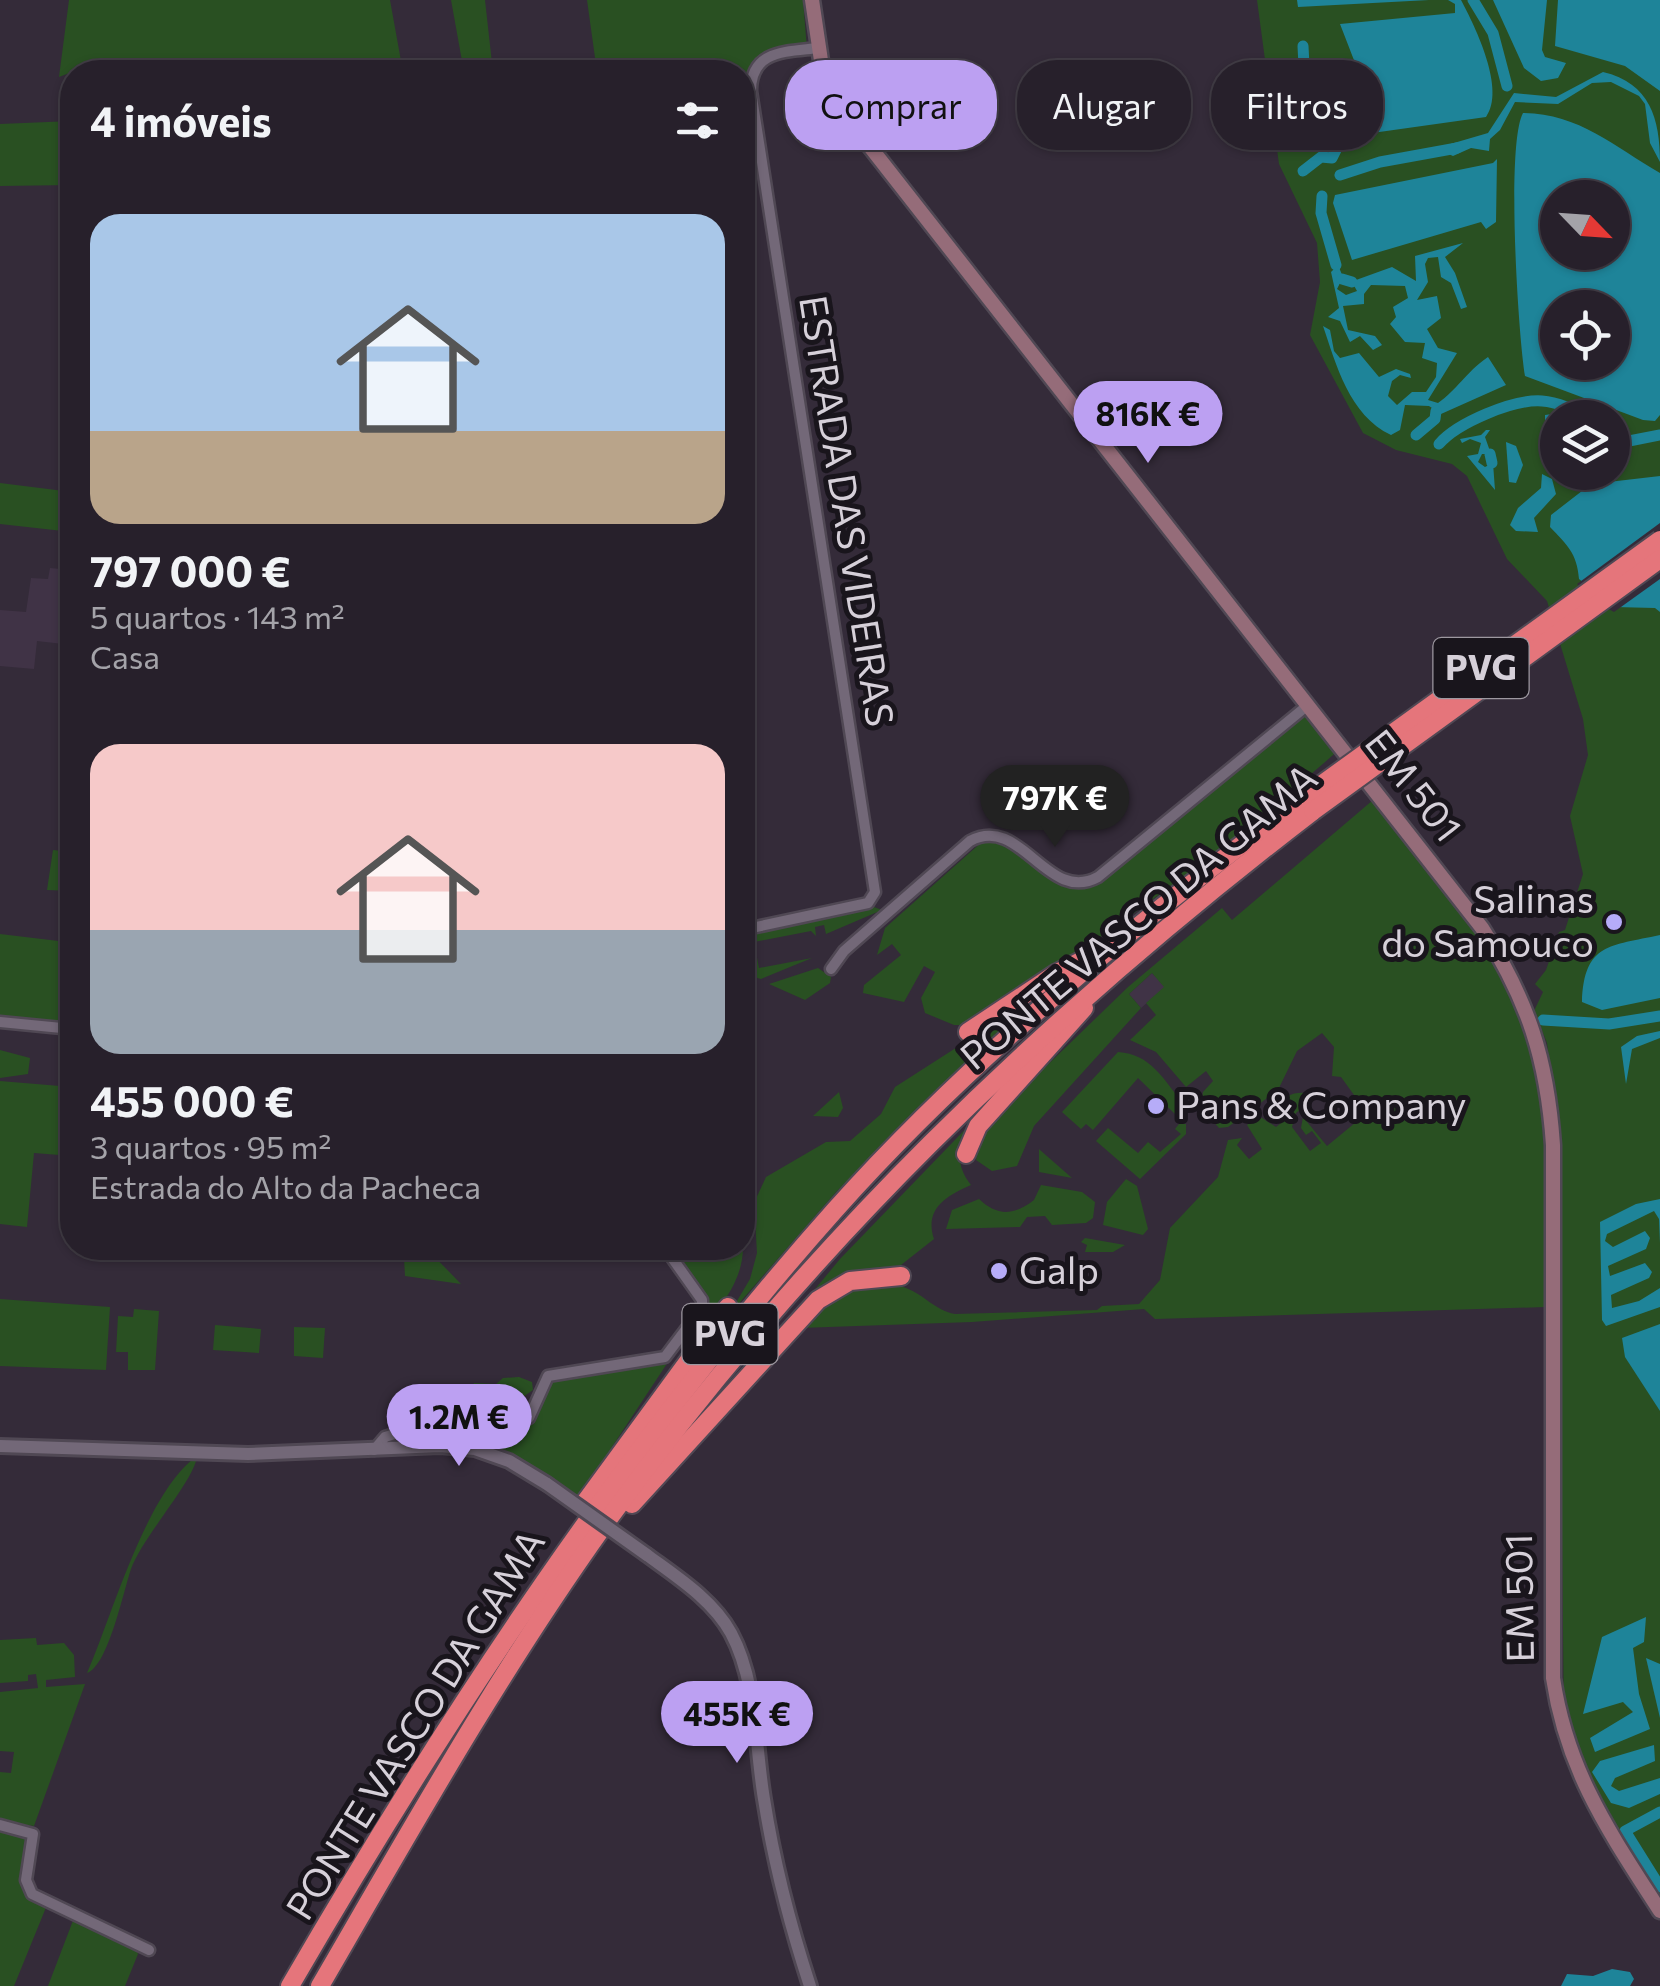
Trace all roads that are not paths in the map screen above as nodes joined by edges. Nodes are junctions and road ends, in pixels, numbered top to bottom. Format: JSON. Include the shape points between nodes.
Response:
{"nodes":[{"id":1,"x":812,"y":0,"type":"edge"},
{"id":2,"x":818,"y":48,"type":"junction"},
{"id":3,"x":755,"y":70,"type":"edge"},
{"id":4,"x":755,"y":118,"type":"edge"},
{"id":5,"x":1660,"y":540,"type":"edge"},
{"id":6,"x":1660,"y":559,"type":"edge"},
{"id":7,"x":1308,"y":705,"type":"junction"},
{"id":8,"x":1308,"y":805,"type":"junction"},
{"id":9,"x":755,"y":927,"type":"edge"},
{"id":10,"x":1119,"y":941,"type":"junction"},
{"id":11,"x":1119,"y":965,"type":"junction"},
{"id":12,"x":831,"y":969,"type":"dead end"},
{"id":13,"x":0,"y":1022,"type":"edge"},
{"id":14,"x":60,"y":1029,"type":"edge"},
{"id":15,"x":968,"y":1032,"type":"dead end"},
{"id":16,"x":966,"y":1154,"type":"dead end"},
{"id":17,"x":674,"y":1260,"type":"edge"},
{"id":18,"x":901,"y":1276,"type":"dead end"},
{"id":19,"x":728,"y":1308,"type":"dead end"},
{"id":20,"x":0,"y":1446,"type":"edge"},
{"id":21,"x":373,"y":1451,"type":"junction"},
{"id":22,"x":564,"y":1584,"type":"junction"},
{"id":23,"x":506,"y":1636,"type":"junction"},
{"id":24,"x":0,"y":1825,"type":"edge"},
{"id":25,"x":1660,"y":1911,"type":"edge"},
{"id":26,"x":150,"y":1950,"type":"dead end"},
{"id":27,"x":290,"y":1986,"type":"edge"},
{"id":28,"x":320,"y":1986,"type":"edge"},
{"id":29,"x":810,"y":1986,"type":"edge"}],
"edges":[{"from":1,"to":2,"type":"main road","name":"EM 501","number":"EM 501"},
{"from":2,"to":3,"type":"street","name":"ESTRADA DAS VIDEIRAS","via":[[766,56]]},
{"from":2,"to":7,"type":"main road","name":"EM 501","number":"EM 501","via":[[842,111]]},
{"from":4,"to":9,"type":"street","name":"ESTRADA DAS VIDEIRAS","via":[[875,892],[868,903]]},
{"from":5,"to":8,"type":"highway","name":"PONTE VASCO DA GAMA","number":"PVG","bridge":true},
{"from":6,"to":8,"type":"highway","name":"PONTE VASCO DA GAMA","number":"PVG","bridge":true},
{"from":7,"to":12,"type":"street","via":[[1087,883],[1064,882],[1000,834],[986,832]]},
{"from":7,"to":25,"type":"main road","name":"EM 501","number":"EM 501","via":[[1482,928],[1530,1014],[1549,1091],[1553,1144],[1555,1691],[1579,1778]]},
{"from":8,"to":10,"type":"highway","name":"PONTE VASCO DA GAMA","number":"PVG"},
{"from":8,"to":11,"type":"highway","name":"PONTE VASCO DA GAMA","number":"PVG"},
{"from":10,"to":15,"type":"highway","via":[[1057,972]]},
{"from":10,"to":23,"type":"highway","name":"PONTE VASCO DA GAMA","number":"PVG","via":[[956,1087],[837,1208],[671,1406]]},
{"from":11,"to":16,"type":"highway","via":[[978,1126]]},
{"from":11,"to":22,"type":"highway","name":"PONTE VASCO DA GAMA","number":"PVG","via":[[942,1128],[802,1276],[676,1429]]},
{"from":13,"to":14,"type":"street"},
{"from":17,"to":21,"type":"street","via":[[702,1308],[665,1357],[559,1372],[544,1382],[529,1418],[404,1431],[385,1437]]},
{"from":18,"to":22,"type":"highway","via":[[850,1280],[818,1300]]},
{"from":19,"to":23,"type":"highway","via":[[604,1472]]},
{"from":20,"to":21,"type":"street"},
{"from":21,"to":29,"type":"street","bridge":true,"via":[[476,1449],[509,1461],[710,1606],[731,1633],[745,1671],[787,1914]]},
{"from":22,"to":28,"type":"highway","name":"PONTE VASCO DA GAMA","number":"PVG"},
{"from":23,"to":27,"type":"highway","name":"PONTE VASCO DA GAMA","number":"PVG"},
{"from":24,"to":26,"type":"street","via":[[32,1834],[26,1880],[32,1894]]}]}
